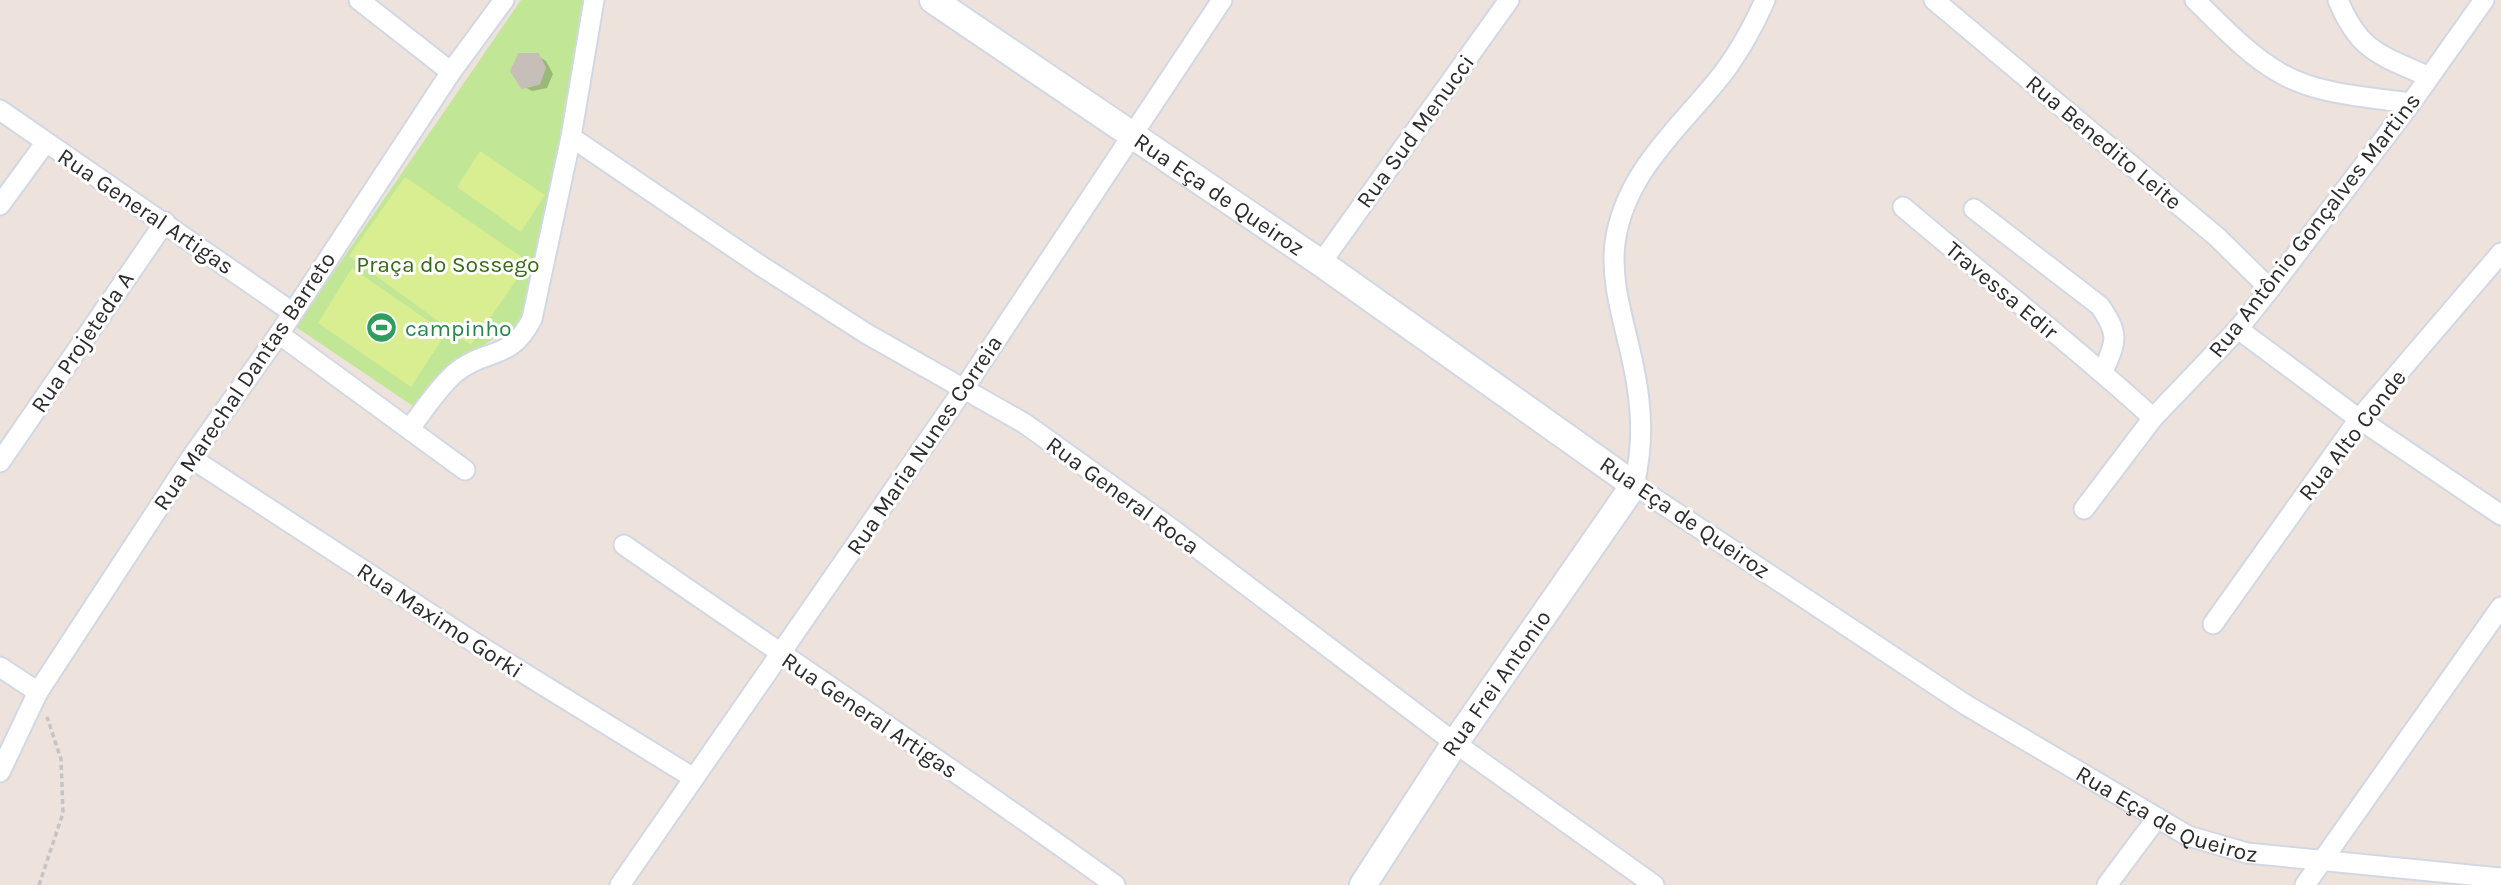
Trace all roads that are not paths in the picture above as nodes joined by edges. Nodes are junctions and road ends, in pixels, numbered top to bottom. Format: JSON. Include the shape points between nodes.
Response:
{"nodes":[{"id":1,"x":359,"y":0,"type":"edge"},
{"id":2,"x":504,"y":0,"type":"edge"},
{"id":3,"x":594,"y":0,"type":"edge"},
{"id":4,"x":933,"y":0,"type":"edge"},
{"id":5,"x":1222,"y":0,"type":"edge"},
{"id":6,"x":1508,"y":0,"type":"edge"},
{"id":7,"x":1765,"y":0,"type":"edge"},
{"id":8,"x":1934,"y":0,"type":"edge"},
{"id":9,"x":2194,"y":0,"type":"edge"},
{"id":10,"x":2338,"y":0,"type":"edge"},
{"id":11,"x":2484,"y":0,"type":"edge"},
{"id":12,"x":452,"y":72,"type":"junction"},
{"id":13,"x":2429,"y":77,"type":"junction"},
{"id":14,"x":2411,"y":103,"type":"junction"},
{"id":15,"x":0,"y":110,"type":"edge"},
{"id":16,"x":1131,"y":136,"type":"junction"},
{"id":17,"x":571,"y":137,"type":"junction"},
{"id":18,"x":46,"y":142,"type":"junction"},
{"id":19,"x":0,"y":205,"type":"edge"},
{"id":20,"x":1903,"y":207,"type":"dead end"},
{"id":21,"x":1974,"y":209,"type":"dead end"},
{"id":22,"x":165,"y":222,"type":"junction"},
{"id":23,"x":2501,"y":253,"type":"edge"},
{"id":24,"x":1321,"y":263,"type":"junction"},
{"id":25,"x":2270,"y":289,"type":"junction"},
{"id":26,"x":292,"y":312,"type":"junction"},
{"id":27,"x":2238,"y":329,"type":"junction"},
{"id":28,"x":279,"y":334,"type":"junction"},
{"id":29,"x":2103,"y":371,"type":"junction"},
{"id":30,"x":965,"y":387,"type":"junction"},
{"id":31,"x":2154,"y":418,"type":"junction"},
{"id":32,"x":2359,"y":419,"type":"junction"},
{"id":33,"x":410,"y":428,"type":"junction"},
{"id":34,"x":191,"y":457,"type":"junction"},
{"id":35,"x":0,"y":462,"type":"edge"},
{"id":36,"x":465,"y":470,"type":"dead end"},
{"id":37,"x":1634,"y":485,"type":"junction"},
{"id":38,"x":2084,"y":509,"type":"dead end"},
{"id":39,"x":2501,"y":514,"type":"edge"},
{"id":40,"x":624,"y":544,"type":"dead end"},
{"id":41,"x":2501,"y":607,"type":"edge"},
{"id":42,"x":2213,"y":624,"type":"dead end"},
{"id":43,"x":781,"y":655,"type":"junction"},
{"id":44,"x":0,"y":667,"type":"edge"},
{"id":45,"x":38,"y":692,"type":"junction"},
{"id":46,"x":1455,"y":743,"type":"junction"},
{"id":47,"x":0,"y":772,"type":"edge"},
{"id":48,"x":692,"y":777,"type":"junction"},
{"id":49,"x":2157,"y":818,"type":"junction"},
{"id":50,"x":2322,"y":860,"type":"junction"},
{"id":51,"x":2501,"y":878,"type":"edge"},
{"id":52,"x":620,"y":885,"type":"edge"},
{"id":53,"x":1115,"y":885,"type":"edge"},
{"id":54,"x":1363,"y":885,"type":"edge"},
{"id":55,"x":1654,"y":885,"type":"edge"},
{"id":56,"x":2107,"y":885,"type":"edge"},
{"id":57,"x":2305,"y":885,"type":"edge"}],
"edges":[{"from":1,"to":12,"type":"street"},
{"from":2,"to":12,"type":"street","name":"Rua Marechal Dantas Barreto"},
{"from":3,"to":17,"type":"street"},
{"from":4,"to":16,"type":"street","name":"Rua Eça de Queiroz"},
{"from":5,"to":16,"type":"street","name":"Rua Maria Nunes Correia"},
{"from":6,"to":24,"type":"street","name":"Rua Sud Menucci"},
{"from":7,"to":37,"type":"street","via":[[1732,61],[1653,153],[1624,207],[1615,242],[1615,273],[1640,397],[1643,437]]},
{"from":8,"to":25,"type":"street","name":"Rua Benedito Leite","via":[[2217,237]]},
{"from":9,"to":14,"type":"street","via":[[2245,49],[2282,74],[2354,95]]},
{"from":10,"to":13,"type":"street","via":[[2352,32],[2371,50]]},
{"from":11,"to":13,"type":"street","name":"Rua Antônio Gonçalves Martins"},
{"from":12,"to":26,"type":"street","name":"Rua Marechal Dantas Barreto"},
{"from":13,"to":14,"type":"street","name":"Rua Antônio Gonçalves Martins"},
{"from":14,"to":25,"type":"street","name":"Rua Antônio Gonçalves Martins"},
{"from":15,"to":18,"type":"street","name":"Rua General Artigas"},
{"from":16,"to":24,"type":"street","name":"Rua Eça de Queiroz"},
{"from":16,"to":30,"type":"street","name":"Rua Maria Nunes Correia"},
{"from":17,"to":30,"type":"street","name":"Rua General Roca","via":[[867,334]]},
{"from":17,"to":33,"type":"street","via":[[532,319],[523,338],[456,373]]},
{"from":18,"to":19,"type":"street"},
{"from":18,"to":22,"type":"street","name":"Rua General Artigas"},
{"from":20,"to":29,"type":"street","name":"Travessa Edir"},
{"from":21,"to":29,"type":"street","name":"Travessa Edir","via":[[2100,306],[2114,326],[2114,346]]},
{"from":22,"to":26,"type":"street","name":"Rua General Artigas"},
{"from":22,"to":35,"type":"street","name":"Rua Projeteda A"},
{"from":23,"to":32,"type":"street","name":"Rua Alto Conde"},
{"from":24,"to":37,"type":"street","name":"Rua Eça de Queiroz"},
{"from":25,"to":27,"type":"street","name":"Rua Antônio Gonçalves Martins"},
{"from":26,"to":28,"type":"street","name":"Rua Marechal Dantas Barreto"},
{"from":27,"to":31,"type":"street","name":"Rua Antônio Gonçalves Martins"},
{"from":27,"to":32,"type":"street"},
{"from":28,"to":33,"type":"street"},
{"from":28,"to":34,"type":"street","name":"Rua Marechal Dantas Barreto"},
{"from":29,"to":31,"type":"street","name":"Travessa Edir"},
{"from":30,"to":43,"type":"street","name":"Rua Maria Nunes Correia"},
{"from":30,"to":46,"type":"street","name":"Rua General Roca","via":[[1024,423],[1172,529]]},
{"from":31,"to":38,"type":"street","name":"Rua Antônio Gonçalves Martins"},
{"from":32,"to":39,"type":"street"},
{"from":32,"to":42,"type":"street","name":"Rua Alto Conde"},
{"from":33,"to":36,"type":"street"},
{"from":34,"to":45,"type":"street","name":"Rua Marechal Dantas Barreto"},
{"from":34,"to":48,"type":"street","name":"Rua Maximo Gorki","via":[[475,643]]},
{"from":37,"to":46,"type":"street","name":"Rua Frei Antonio"},
{"from":37,"to":49,"type":"street","name":"Rua Eça de Queiroz","via":[[1966,705]]},
{"from":40,"to":43,"type":"street","name":"Rua General Artigas"},
{"from":41,"to":50,"type":"street"},
{"from":43,"to":48,"type":"street","name":"Rua Maria Nunes Correia"},
{"from":43,"to":53,"type":"street","name":"Rua General Artigas","via":[[1021,816]]},
{"from":44,"to":45,"type":"street"},
{"from":45,"to":47,"type":"street","name":"Rua Marechal Dantas Barreto"},
{"from":46,"to":54,"type":"street","name":"Rua Frei Antonio"},
{"from":46,"to":55,"type":"street","name":"Rua General Roca"},
{"from":48,"to":52,"type":"street","name":"Rua Maria Nunes Correia"},
{"from":49,"to":50,"type":"street","name":"Rua Eça de Queiroz","via":[[2218,847]]},
{"from":49,"to":56,"type":"street"},
{"from":50,"to":51,"type":"street","name":"Rua Eça de Queiroz"},
{"from":50,"to":57,"type":"street"}]}
